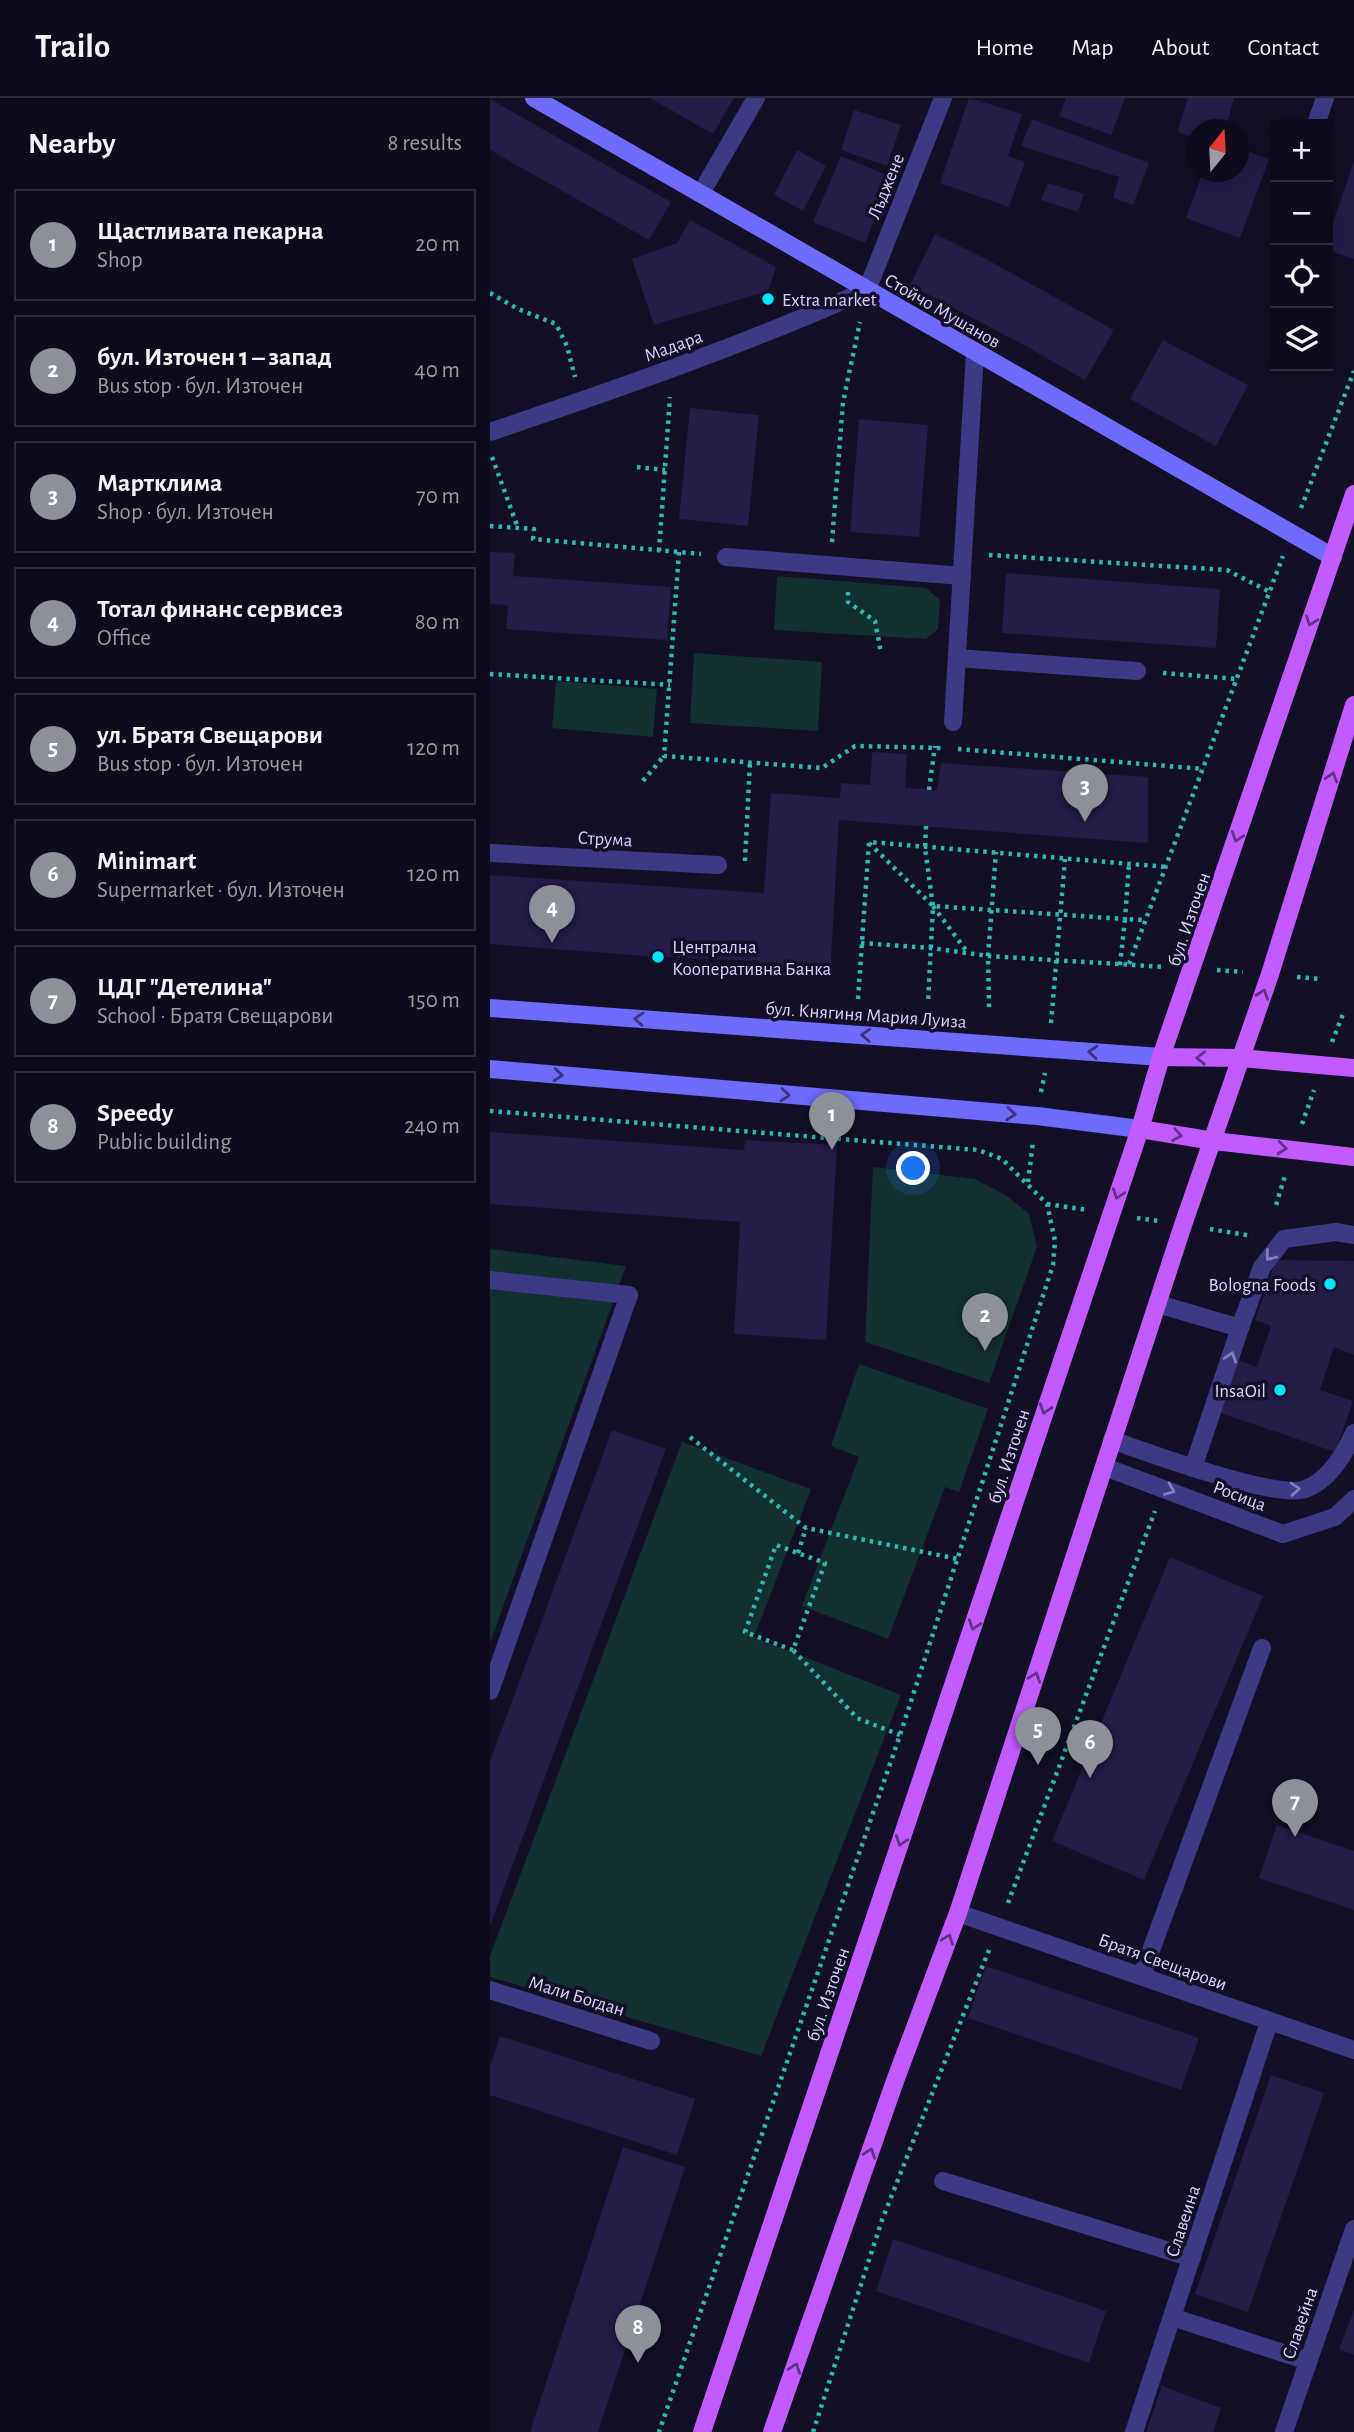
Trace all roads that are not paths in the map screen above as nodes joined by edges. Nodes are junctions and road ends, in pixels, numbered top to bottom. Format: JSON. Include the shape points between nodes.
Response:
{"nodes":[{"id":1,"x":534,"y":98,"type":"edge"},
{"id":2,"x":756,"y":98,"type":"edge"},
{"id":3,"x":943,"y":98,"type":"edge"},
{"id":4,"x":1325,"y":98,"type":"edge"},
{"id":5,"x":1318,"y":119,"type":"edge"},
{"id":6,"x":701,"y":193,"type":"junction"},
{"id":7,"x":867,"y":290,"type":"junction"},
{"id":8,"x":975,"y":352,"type":"junction"},
{"id":9,"x":490,"y":432,"type":"edge"},
{"id":10,"x":1354,"y":494,"type":"edge"},
{"id":11,"x":726,"y":557,"type":"road end"},
{"id":12,"x":1333,"y":557,"type":"junction"},
{"id":13,"x":962,"y":576,"type":"junction"},
{"id":14,"x":957,"y":658,"type":"junction"},
{"id":15,"x":1137,"y":671,"type":"road end"},
{"id":16,"x":1354,"y":705,"type":"edge"},
{"id":17,"x":953,"y":722,"type":"dead end"},
{"id":18,"x":490,"y":853,"type":"edge"},
{"id":19,"x":718,"y":865,"type":"road end"},
{"id":20,"x":490,"y":1008,"type":"edge"},
{"id":21,"x":1161,"y":1057,"type":"junction"},
{"id":22,"x":1240,"y":1058,"type":"junction"},
{"id":23,"x":1354,"y":1068,"type":"edge"},
{"id":24,"x":490,"y":1069,"type":"edge"},
{"id":25,"x":1140,"y":1129,"type":"junction"},
{"id":26,"x":1214,"y":1141,"type":"junction"},
{"id":27,"x":1354,"y":1157,"type":"edge"},
{"id":28,"x":1354,"y":1235,"type":"edge"},
{"id":29,"x":490,"y":1280,"type":"edge"},
{"id":30,"x":1158,"y":1304,"type":"junction"},
{"id":31,"x":1240,"y":1328,"type":"junction"},
{"id":32,"x":1354,"y":1433,"type":"edge"},
{"id":33,"x":1112,"y":1440,"type":"junction"},
{"id":34,"x":1105,"y":1467,"type":"junction"},
{"id":35,"x":1193,"y":1468,"type":"junction"},
{"id":36,"x":1354,"y":1499,"type":"edge"},
{"id":37,"x":1262,"y":1647,"type":"dead end"},
{"id":38,"x":490,"y":1691,"type":"edge"},
{"id":39,"x":958,"y":1913,"type":"junction"},
{"id":40,"x":1142,"y":1975,"type":"junction"},
{"id":41,"x":490,"y":1990,"type":"edge"},
{"id":42,"x":1269,"y":2022,"type":"junction"},
{"id":43,"x":651,"y":2041,"type":"dead end"},
{"id":44,"x":1354,"y":2050,"type":"edge"},
{"id":45,"x":943,"y":2181,"type":"dead end"},
{"id":46,"x":1354,"y":2228,"type":"edge"},
{"id":47,"x":1192,"y":2258,"type":"junction"},
{"id":48,"x":1172,"y":2317,"type":"junction"},
{"id":49,"x":1308,"y":2361,"type":"junction"},
{"id":50,"x":702,"y":2432,"type":"edge"},
{"id":51,"x":772,"y":2432,"type":"edge"},
{"id":52,"x":1133,"y":2432,"type":"edge"},
{"id":53,"x":1284,"y":2432,"type":"edge"}],
"edges":[{"from":1,"to":6,"type":"main road","name":"Стойчо Мушанов"},
{"from":2,"to":6,"type":"street"},
{"from":3,"to":7,"type":"street","name":"Лъджене"},
{"from":4,"to":5,"type":"street"},
{"from":6,"to":7,"type":"main road","name":"Стойчо Мушанов"},
{"from":7,"to":8,"type":"main road","name":"Стойчо Мушанов"},
{"from":7,"to":9,"type":"street","name":"Мадара","via":[[782,328]]},
{"from":8,"to":12,"type":"main road","name":"Стойчо Мушанов"},
{"from":8,"to":13,"type":"street"},
{"from":10,"to":12,"type":"main road","name":"бул. Източен"},
{"from":11,"to":13,"type":"street"},
{"from":12,"to":21,"type":"main road","name":"бул. Източен","one_way":true},
{"from":13,"to":14,"type":"street"},
{"from":14,"to":15,"type":"street"},
{"from":14,"to":17,"type":"street"},
{"from":22,"to":16,"type":"main road","one_way":true},
{"from":18,"to":19,"type":"street","name":"Струма"},
{"from":21,"to":20,"type":"main road","name":"бул. Княгиня Мария Луиза","one_way":true},
{"from":22,"to":21,"type":"main road","name":"бул. Княгиня Мария Луиза","one_way":true},
{"from":21,"to":25,"type":"main road","name":"бул. Източен"},
{"from":22,"to":23,"type":"main road","name":"бул. Княгиня Мария Луиза"},
{"from":22,"to":26,"type":"main road"},
{"from":24,"to":25,"type":"main road","one_way":true},
{"from":25,"to":26,"type":"main road","one_way":true},
{"from":25,"to":50,"type":"main road","name":"бул. Източен","one_way":true},
{"from":26,"to":27,"type":"main road","one_way":true},
{"from":26,"to":30,"type":"main road"},
{"from":28,"to":31,"type":"street","one_way":true,"via":[[1336,1232],[1284,1239],[1262,1267]]},
{"from":29,"to":38,"type":"street","via":[[629,1295]]},
{"from":30,"to":31,"type":"street"},
{"from":30,"to":33,"type":"main road"},
{"from":35,"to":31,"type":"street","one_way":true},
{"from":35,"to":32,"type":"street","one_way":true,"via":[[1279,1490],[1303,1490],[1324,1479]]},
{"from":33,"to":34,"type":"main road"},
{"from":33,"to":35,"type":"street"},
{"from":34,"to":36,"type":"street","name":"Росица","one_way":true,"via":[[1283,1534],[1335,1517]]},
{"from":39,"to":34,"type":"main road","one_way":true},
{"from":37,"to":40,"type":"street"},
{"from":39,"to":40,"type":"street","name":"Братя Свещарови"},
{"from":51,"to":39,"type":"main road","one_way":true},
{"from":40,"to":42,"type":"street","name":"Братя Свещарови"},
{"from":41,"to":43,"type":"street","name":"Мали Богдан"},
{"from":42,"to":44,"type":"street","name":"Братя Свещарови"},
{"from":42,"to":47,"type":"street","name":"Славеина"},
{"from":45,"to":47,"type":"street"},
{"from":46,"to":49,"type":"street","name":"Славейна"},
{"from":47,"to":48,"type":"street","name":"Славеина"},
{"from":48,"to":49,"type":"street"},
{"from":48,"to":52,"type":"street","name":"Славеина"},
{"from":49,"to":53,"type":"street","name":"Славейна"}]}
